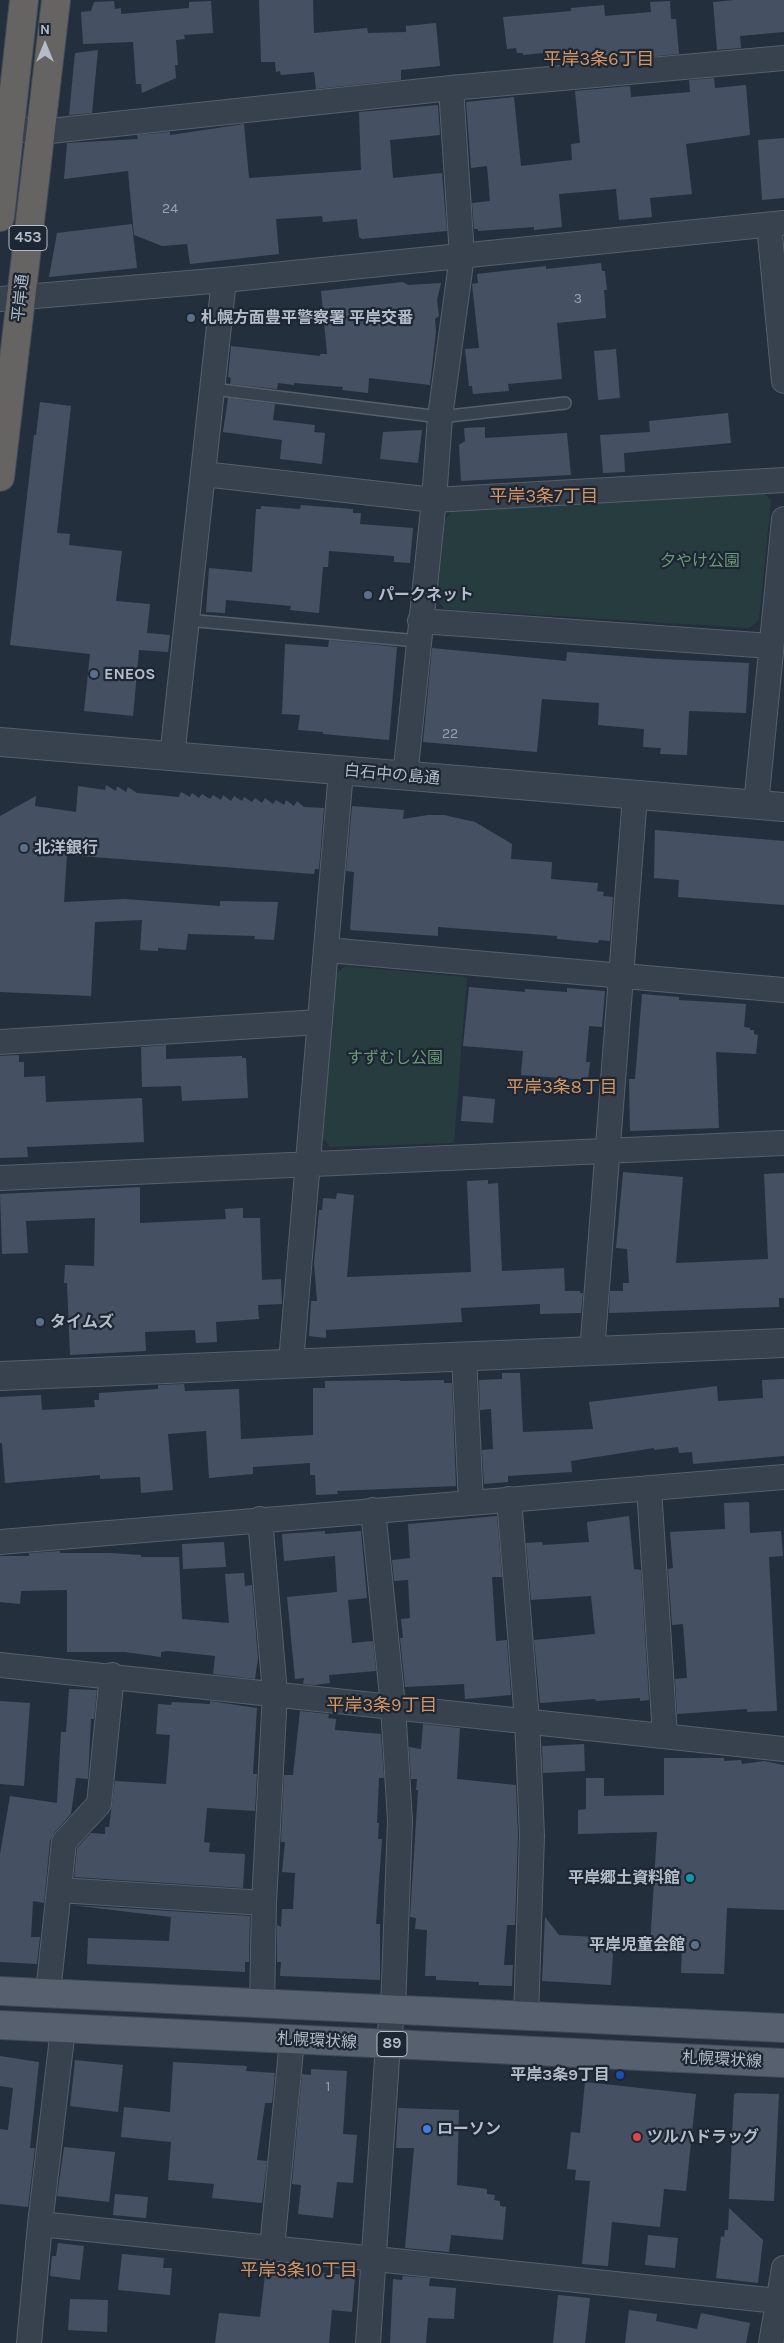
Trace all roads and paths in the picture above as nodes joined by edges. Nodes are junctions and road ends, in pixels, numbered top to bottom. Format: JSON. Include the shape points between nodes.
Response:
{"nodes":[{"id":1,"x":24,"y":0,"type":"edge"},
{"id":2,"x":56,"y":0,"type":"edge"},
{"id":3,"x":784,"y":58,"type":"edge"},
{"id":4,"x":8,"y":61,"type":"edge"},
{"id":5,"x":451,"y":88,"type":"junction"},
{"id":6,"x":11,"y":128,"type":"junction"},
{"id":7,"x":42,"y":132,"type":"junction"},
{"id":8,"x":0,"y":217,"type":"edge"},
{"id":9,"x":776,"y":224,"type":"edge"},
{"id":10,"x":462,"y":256,"type":"junction"},
{"id":11,"x":224,"y":280,"type":"junction"},
{"id":12,"x":11,"y":298,"type":"edge"},
{"id":13,"x":784,"y":381,"type":"edge"},
{"id":14,"x":213,"y":388,"type":"junction"},
{"id":15,"x":564,"y":403,"type":"dead end"},
{"id":16,"x":440,"y":417,"type":"junction"},
{"id":17,"x":203,"y":474,"type":"junction"},
{"id":18,"x":0,"y":477,"type":"edge"},
{"id":19,"x":784,"y":480,"type":"edge"},
{"id":20,"x":434,"y":500,"type":"junction"},
{"id":21,"x":784,"y":519,"type":"edge"},
{"id":22,"x":779,"y":614,"type":"edge"},
{"id":23,"x":187,"y":620,"type":"junction"},
{"id":24,"x":419,"y":631,"type":"junction"},
{"id":25,"x":771,"y":646,"type":"junction"},
{"id":26,"x":0,"y":742,"type":"edge"},
{"id":27,"x":172,"y":757,"type":"junction"},
{"id":28,"x":340,"y":771,"type":"junction"},
{"id":29,"x":405,"y":777,"type":"junction"},
{"id":30,"x":635,"y":796,"type":"junction"},
{"id":31,"x":756,"y":805,"type":"junction"},
{"id":32,"x":784,"y":807,"type":"edge"},
{"id":33,"x":327,"y":950,"type":"junction"},
{"id":34,"x":621,"y":976,"type":"junction"},
{"id":35,"x":784,"y":990,"type":"edge"},
{"id":36,"x":320,"y":1022,"type":"junction"},
{"id":37,"x":0,"y":1042,"type":"edge"},
{"id":38,"x":784,"y":1143,"type":"edge"},
{"id":39,"x":608,"y":1151,"type":"junction"},
{"id":40,"x":308,"y":1164,"type":"junction"},
{"id":41,"x":0,"y":1178,"type":"edge"},
{"id":42,"x":784,"y":1342,"type":"edge"},
{"id":43,"x":592,"y":1352,"type":"junction"},
{"id":44,"x":464,"y":1356,"type":"junction"},
{"id":45,"x":291,"y":1362,"type":"junction"},
{"id":46,"x":0,"y":1376,"type":"edge"},
{"id":47,"x":784,"y":1477,"type":"edge"},
{"id":48,"x":649,"y":1488,"type":"junction"},
{"id":49,"x":508,"y":1499,"type":"junction"},
{"id":50,"x":471,"y":1502,"type":"junction"},
{"id":51,"x":373,"y":1510,"type":"junction"},
{"id":52,"x":260,"y":1519,"type":"junction"},
{"id":53,"x":0,"y":1542,"type":"edge"},
{"id":54,"x":0,"y":1665,"type":"edge"},
{"id":55,"x":112,"y":1675,"type":"junction"},
{"id":56,"x":275,"y":1693,"type":"junction"},
{"id":57,"x":393,"y":1706,"type":"junction"},
{"id":58,"x":526,"y":1720,"type":"junction"},
{"id":59,"x":665,"y":1735,"type":"junction"},
{"id":60,"x":784,"y":1749,"type":"edge"},
{"id":61,"x":59,"y":1890,"type":"junction"},
{"id":62,"x":264,"y":1903,"type":"junction"},
{"id":63,"x":0,"y":1990,"type":"edge"},
{"id":64,"x":48,"y":1993,"type":"junction"},
{"id":65,"x":262,"y":2003,"type":"junction"},
{"id":66,"x":393,"y":2009,"type":"junction"},
{"id":67,"x":526,"y":2016,"type":"junction"},
{"id":68,"x":0,"y":2025,"type":"edge"},
{"id":69,"x":784,"y":2028,"type":"edge"},
{"id":70,"x":63,"y":2029,"type":"junction"},
{"id":71,"x":292,"y":2040,"type":"junction"},
{"id":72,"x":388,"y":2044,"type":"junction"},
{"id":73,"x":784,"y":2063,"type":"edge"},
{"id":74,"x":40,"y":2224,"type":"junction"},
{"id":75,"x":272,"y":2248,"type":"junction"},
{"id":76,"x":372,"y":2259,"type":"junction"},
{"id":77,"x":784,"y":2268,"type":"edge"},
{"id":78,"x":778,"y":2301,"type":"junction"},
{"id":79,"x":29,"y":2343,"type":"edge"},
{"id":80,"x":368,"y":2343,"type":"edge"},
{"id":81,"x":771,"y":2343,"type":"edge"}],
"edges":[{"from":1,"to":4,"type":"highway","number":"453"},
{"from":2,"to":7,"type":"highway","name":"平岸通","number":"453"},
{"from":3,"to":5,"type":"street"},
{"from":4,"to":6,"type":"highway","number":"453"},
{"from":5,"to":7,"type":"street"},
{"from":5,"to":10,"type":"street"},
{"from":6,"to":7,"type":"street"},
{"from":6,"to":8,"type":"highway","number":"453"},
{"from":7,"to":12,"type":"highway","name":"平岸通","number":"453"},
{"from":9,"to":10,"type":"street"},
{"from":9,"to":13,"type":"street"},
{"from":10,"to":11,"type":"street"},
{"from":10,"to":16,"type":"street"},
{"from":11,"to":12,"type":"street"},
{"from":11,"to":14,"type":"street"},
{"from":12,"to":18,"type":"highway","name":"平岸通","number":"453"},
{"from":14,"to":16,"type":"lane"},
{"from":14,"to":17,"type":"street"},
{"from":15,"to":16,"type":"lane"},
{"from":16,"to":20,"type":"street"},
{"from":17,"to":20,"type":"street"},
{"from":17,"to":23,"type":"street"},
{"from":19,"to":20,"type":"street"},
{"from":20,"to":24,"type":"street"},
{"from":21,"to":22,"type":"street"},
{"from":22,"to":25,"type":"street"},
{"from":23,"to":24,"type":"lane"},
{"from":23,"to":27,"type":"street"},
{"from":24,"to":25,"type":"street"},
{"from":24,"to":29,"type":"street"},
{"from":25,"to":31,"type":"street"},
{"from":26,"to":27,"type":"street","name":"白石中の島通"},
{"from":27,"to":28,"type":"street","name":"白石中の島通"},
{"from":28,"to":29,"type":"street","name":"白石中の島通"},
{"from":28,"to":33,"type":"street"},
{"from":29,"to":30,"type":"street","name":"白石中の島通"},
{"from":30,"to":31,"type":"street","name":"白石中の島通"},
{"from":30,"to":34,"type":"street"},
{"from":31,"to":32,"type":"street","name":"白石中の島通"},
{"from":33,"to":34,"type":"street"},
{"from":33,"to":36,"type":"street"},
{"from":34,"to":35,"type":"street"},
{"from":34,"to":39,"type":"street"},
{"from":36,"to":37,"type":"street"},
{"from":36,"to":40,"type":"street"},
{"from":38,"to":39,"type":"street"},
{"from":39,"to":40,"type":"street"},
{"from":39,"to":43,"type":"street"},
{"from":40,"to":41,"type":"street"},
{"from":40,"to":45,"type":"street"},
{"from":42,"to":43,"type":"street"},
{"from":43,"to":44,"type":"street"},
{"from":44,"to":45,"type":"street"},
{"from":44,"to":50,"type":"street"},
{"from":45,"to":46,"type":"street"},
{"from":47,"to":48,"type":"street"},
{"from":48,"to":49,"type":"street"},
{"from":48,"to":59,"type":"street"},
{"from":49,"to":50,"type":"street"},
{"from":49,"to":58,"type":"street"},
{"from":50,"to":51,"type":"street"},
{"from":51,"to":52,"type":"street"},
{"from":51,"to":57,"type":"street"},
{"from":52,"to":53,"type":"street"},
{"from":52,"to":56,"type":"street"},
{"from":54,"to":55,"type":"street"},
{"from":55,"to":56,"type":"street"},
{"from":55,"to":61,"type":"street","via":[[99,1804],[64,1842]]},
{"from":56,"to":57,"type":"street"},
{"from":56,"to":62,"type":"street"},
{"from":57,"to":58,"type":"street"},
{"from":57,"to":66,"type":"street","via":[[400,1821]]},
{"from":58,"to":59,"type":"street"},
{"from":58,"to":67,"type":"street","via":[[532,1836]]},
{"from":59,"to":60,"type":"street"},
{"from":61,"to":62,"type":"street"},
{"from":61,"to":64,"type":"street"},
{"from":62,"to":65,"type":"street"},
{"from":63,"to":64,"type":"main road","number":"89"},
{"from":64,"to":65,"type":"main road","number":"89"},
{"from":65,"to":66,"type":"main road","number":"89"},
{"from":66,"to":67,"type":"main road","number":"89"},
{"from":66,"to":72,"type":"street"},
{"from":67,"to":69,"type":"main road","number":"89"},
{"from":68,"to":70,"type":"main road","name":"札幌環状線","number":"89"},
{"from":70,"to":71,"type":"main road","name":"札幌環状線","number":"89"},
{"from":70,"to":74,"type":"street"},
{"from":71,"to":72,"type":"main road","name":"札幌環状線","number":"89"},
{"from":71,"to":75,"type":"street"},
{"from":72,"to":73,"type":"main road","name":"札幌環状線","number":"89"},
{"from":72,"to":76,"type":"street"},
{"from":74,"to":75,"type":"street"},
{"from":74,"to":79,"type":"street"},
{"from":75,"to":76,"type":"street"},
{"from":76,"to":78,"type":"street"},
{"from":76,"to":80,"type":"street"},
{"from":77,"to":78,"type":"street"},
{"from":78,"to":81,"type":"street"}]}
